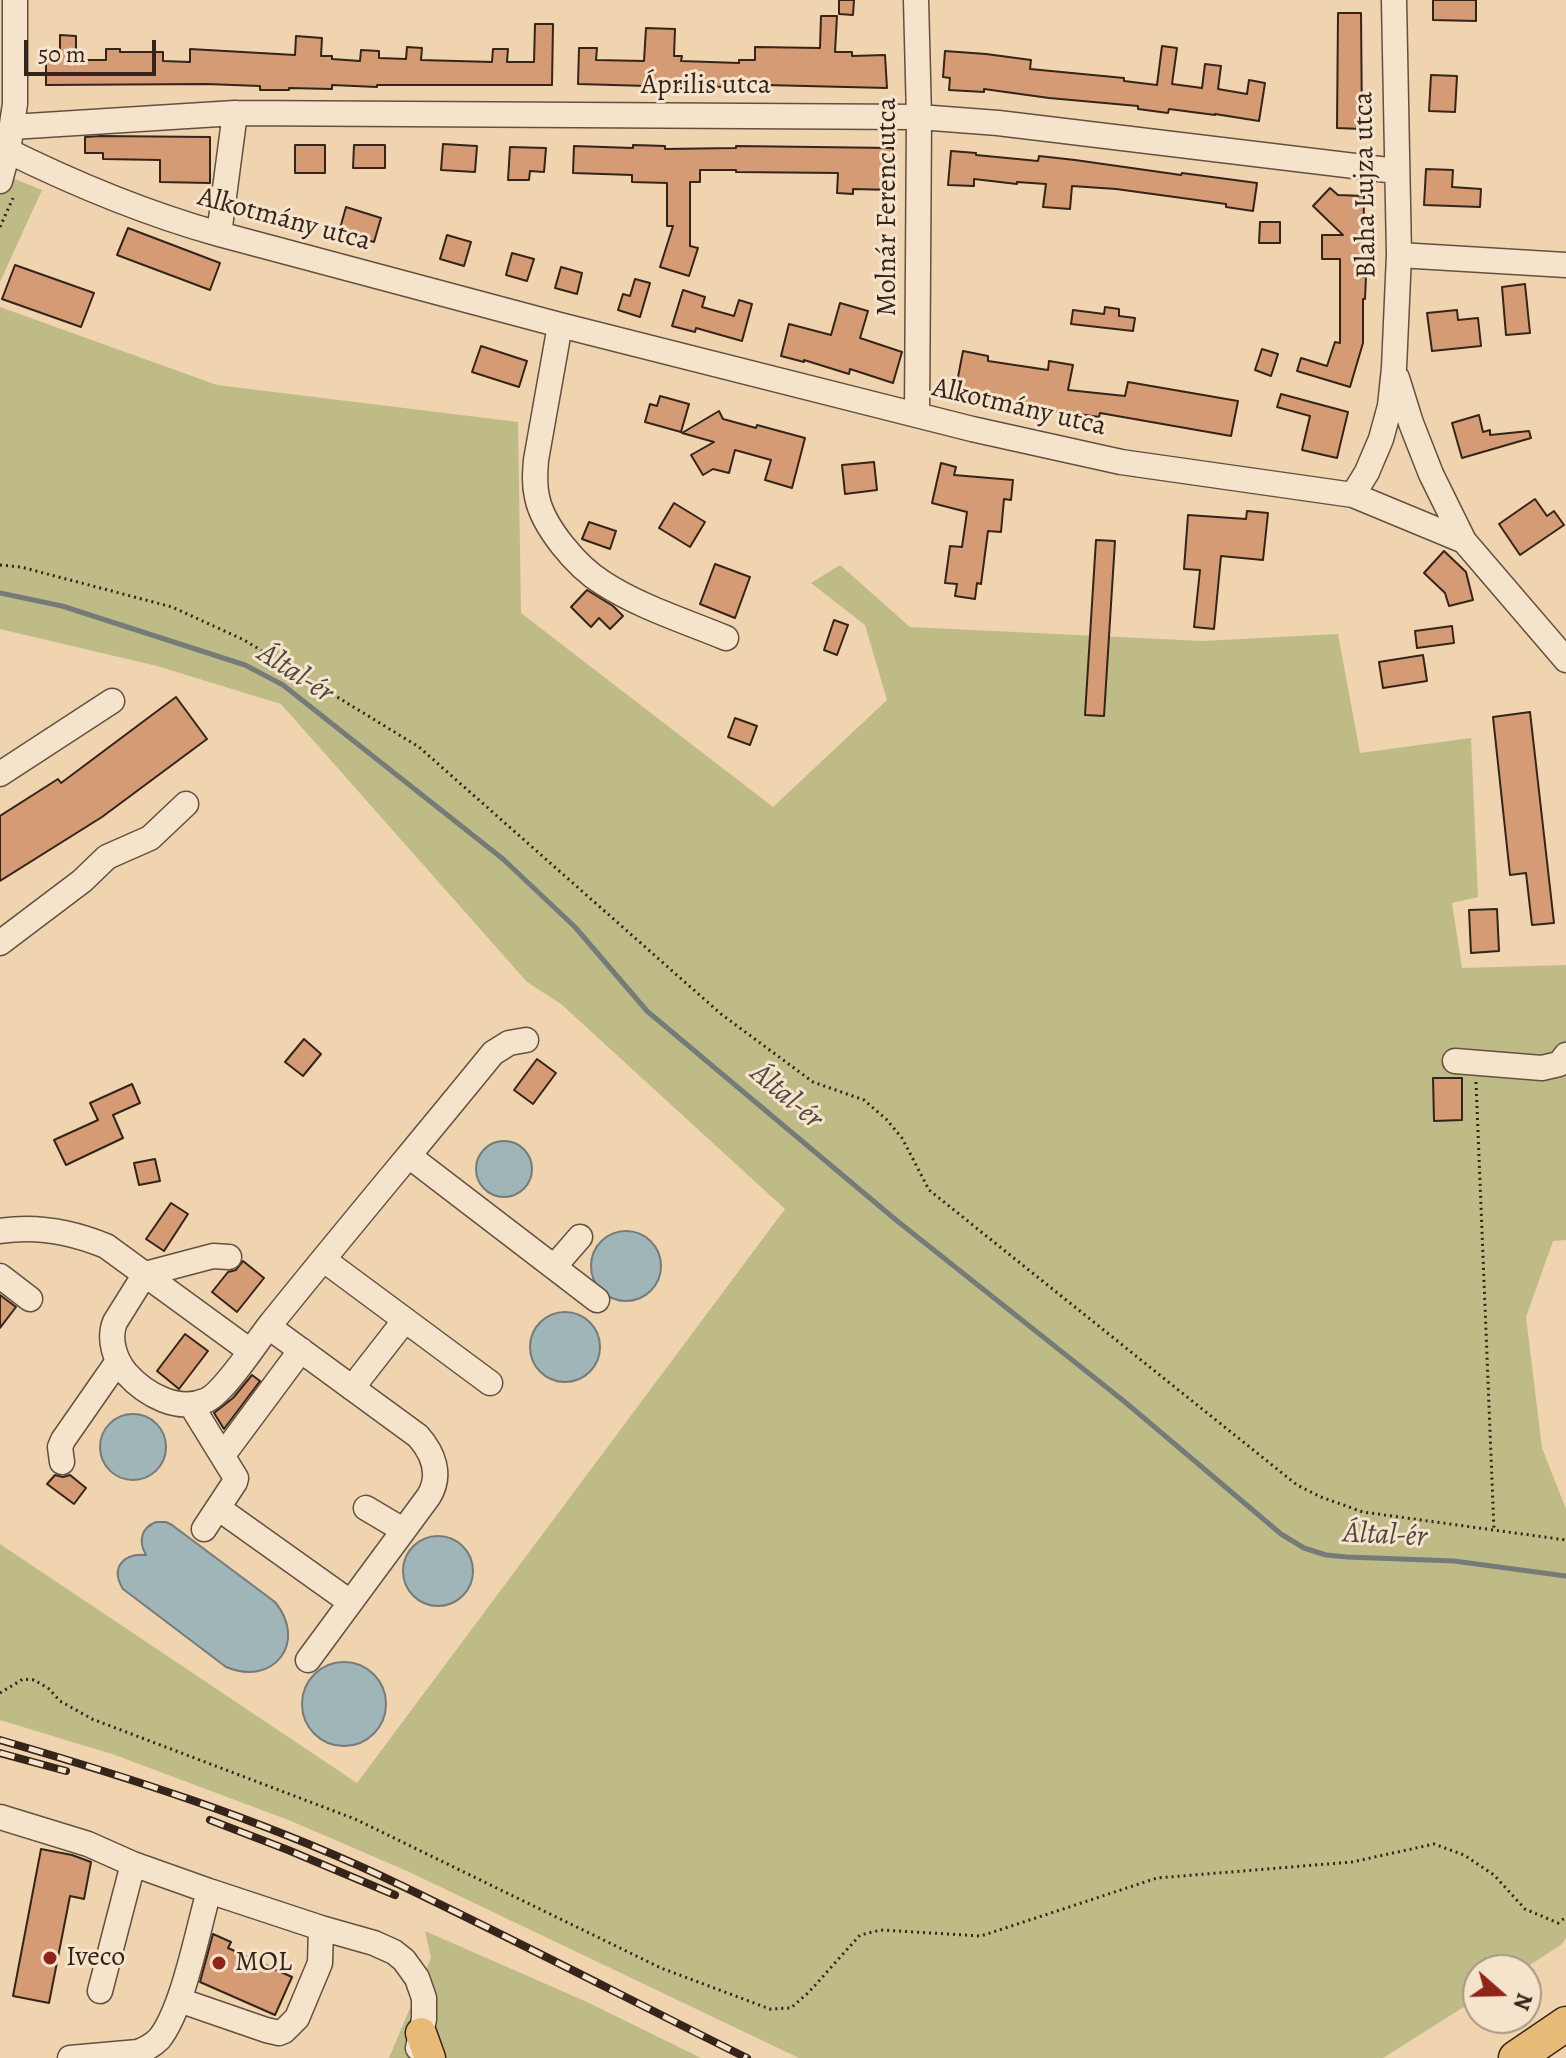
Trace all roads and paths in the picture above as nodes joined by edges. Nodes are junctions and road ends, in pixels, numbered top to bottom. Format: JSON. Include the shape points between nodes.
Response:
{"nodes":[{"id":1,"x":15,"y":0,"type":"edge"},
{"id":2,"x":916,"y":0,"type":"edge"},
{"id":3,"x":1394,"y":0,"type":"edge"},
{"id":4,"x":235,"y":113,"type":"junction"},
{"id":5,"x":919,"y":117,"type":"junction"},
{"id":6,"x":7,"y":142,"type":"edge"},
{"id":7,"x":1396,"y":171,"type":"junction"},
{"id":8,"x":0,"y":181,"type":"edge"},
{"id":9,"x":219,"y":234,"type":"junction"},
{"id":10,"x":1399,"y":255,"type":"junction"},
{"id":11,"x":1566,"y":265,"type":"edge"},
{"id":12,"x":560,"y":325,"type":"junction"},
{"id":13,"x":1394,"y":368,"type":"junction"},
{"id":14,"x":917,"y":415,"type":"junction"},
{"id":15,"x":1353,"y":495,"type":"junction"},
{"id":16,"x":1464,"y":541,"type":"junction"},
{"id":17,"x":0,"y":565,"type":"edge"},
{"id":18,"x":726,"y":638,"type":"dead end"},
{"id":19,"x":1566,"y":660,"type":"edge"},
{"id":20,"x":112,"y":701,"type":"dead end"},
{"id":21,"x":0,"y":774,"type":"edge"},
{"id":22,"x":186,"y":804,"type":"dead end"},
{"id":23,"x":0,"y":943,"type":"edge"},
{"id":24,"x":526,"y":1040,"type":"dead end"},
{"id":25,"x":1566,"y":1055,"type":"edge"},
{"id":26,"x":1465,"y":1062,"type":"joint"},
{"id":27,"x":409,"y":1156,"type":"junction"},
{"id":28,"x":0,"y":1231,"type":"edge"},
{"id":29,"x":580,"y":1237,"type":"dead end"},
{"id":30,"x":229,"y":1257,"type":"dead end"},
{"id":31,"x":324,"y":1260,"type":"junction"},
{"id":32,"x":554,"y":1267,"type":"junction"},
{"id":33,"x":145,"y":1274,"type":"junction"},
{"id":34,"x":0,"y":1276,"type":"edge"},
{"id":35,"x":30,"y":1299,"type":"dead end"},
{"id":36,"x":597,"y":1300,"type":"dead end"},
{"id":37,"x":405,"y":1320,"type":"junction"},
{"id":38,"x":269,"y":1327,"type":"junction"},
{"id":39,"x":301,"y":1350,"type":"junction"},
{"id":40,"x":250,"y":1351,"type":"junction"},
{"id":41,"x":118,"y":1361,"type":"junction"},
{"id":42,"x":490,"y":1383,"type":"dead end"},
{"id":43,"x":352,"y":1388,"type":"junction"},
{"id":44,"x":191,"y":1405,"type":"junction"},
{"id":45,"x":223,"y":1455,"type":"junction"},
{"id":46,"x":62,"y":1462,"type":"dead end"},
{"id":47,"x":218,"y":1508,"type":"junction"},
{"id":48,"x":366,"y":1508,"type":"dead end"},
{"id":49,"x":204,"y":1529,"type":"dead end"},
{"id":50,"x":403,"y":1530,"type":"junction"},
{"id":51,"x":1494,"y":1530,"type":"junction"},
{"id":52,"x":1566,"y":1540,"type":"edge"},
{"id":53,"x":350,"y":1602,"type":"junction"},
{"id":54,"x":308,"y":1660,"type":"dead end"},
{"id":55,"x":0,"y":1693,"type":"edge"},
{"id":56,"x":0,"y":1817,"type":"edge"},
{"id":57,"x":133,"y":1864,"type":"junction"},
{"id":58,"x":209,"y":1891,"type":"junction"},
{"id":59,"x":1566,"y":1917,"type":"edge"},
{"id":60,"x":321,"y":1928,"type":"junction"},
{"id":61,"x":100,"y":1991,"type":"dead end"},
{"id":62,"x":179,"y":2000,"type":"junction"},
{"id":63,"x":1566,"y":2024,"type":"edge"},
{"id":64,"x":422,"y":2050,"type":"edge"},
{"id":65,"x":70,"y":2058,"type":"edge"},
{"id":66,"x":1516,"y":2058,"type":"edge"}],
"edges":[{"from":1,"to":6,"type":"street","via":[[15,104]]},
{"from":2,"to":5,"type":"street","name":"Molnár Ferenc utca"},
{"from":3,"to":7,"type":"street","name":"Blaha Lujza utca"},
{"from":4,"to":5,"type":"street","name":"Április utca"},
{"from":4,"to":6,"type":"street","name":"Április utca"},
{"from":4,"to":9,"type":"street"},
{"from":5,"to":7,"type":"street","name":"Április utca"},
{"from":5,"to":14,"type":"street","name":"Molnár Ferenc utca"},
{"from":6,"to":8,"type":"street"},
{"from":6,"to":9,"type":"street","name":"Alkotmány utca","via":[[172,221]]},
{"from":7,"to":10,"type":"street","name":"Blaha Lujza utca"},
{"from":9,"to":12,"type":"street","name":"Alkotmány utca"},
{"from":10,"to":11,"type":"street"},
{"from":10,"to":13,"type":"street","name":"Blaha Lujza utca"},
{"from":12,"to":14,"type":"street","name":"Alkotmány utca"},
{"from":12,"to":18,"type":"street","via":[[534,479],[546,521],[600,582]]},
{"from":13,"to":15,"type":"street","name":"Blaha Lujza utca","via":[[1381,439]]},
{"from":13,"to":16,"type":"street","name":"Blaha Lujza utca","via":[[1431,474]]},
{"from":14,"to":15,"type":"street","name":"Alkotmány utca","via":[[1121,462]]},
{"from":15,"to":16,"type":"street","name":"Alkotmány utca"},
{"from":16,"to":19,"type":"street","name":"Blaha Lujza utca"},
{"from":17,"to":51,"type":"path","via":[[172,607],[244,640],[419,747],[721,1014],[813,1082],[864,1100],[902,1138],[929,1190],[1297,1485],[1363,1512]]},
{"from":20,"to":21,"type":"street"},
{"from":22,"to":23,"type":"street","via":[[150,838],[107,857]]},
{"from":24,"to":27,"type":"street","via":[[493,1053]]},
{"from":25,"to":26,"type":"street","via":[[1559,1064],[1542,1068]]},
{"from":26,"to":51,"type":"path"},
{"from":27,"to":31,"type":"street"},
{"from":27,"to":32,"type":"street"},
{"from":28,"to":33,"type":"street","via":[[37,1229],[83,1236]]},
{"from":29,"to":32,"type":"street"},
{"from":30,"to":33,"type":"street","via":[[213,1256]]},
{"from":31,"to":37,"type":"street"},
{"from":31,"to":38,"type":"street"},
{"from":32,"to":36,"type":"street"},
{"from":33,"to":40,"type":"street"},
{"from":33,"to":41,"type":"street","via":[[112,1328]]},
{"from":34,"to":35,"type":"street"},
{"from":37,"to":42,"type":"street"},
{"from":37,"to":43,"type":"street"},
{"from":38,"to":39,"type":"street"},
{"from":38,"to":40,"type":"street"},
{"from":39,"to":43,"type":"street"},
{"from":39,"to":45,"type":"street"},
{"from":40,"to":44,"type":"street","via":[[218,1391]]},
{"from":41,"to":44,"type":"street","via":[[146,1390],[168,1402]]},
{"from":41,"to":46,"type":"street","via":[[63,1440]]},
{"from":43,"to":50,"type":"street","via":[[418,1436],[432,1454],[434,1487]]},
{"from":44,"to":45,"type":"street"},
{"from":45,"to":47,"type":"street","via":[[236,1478]]},
{"from":47,"to":49,"type":"street"},
{"from":47,"to":53,"type":"street"},
{"from":48,"to":50,"type":"street"},
{"from":50,"to":53,"type":"street"},
{"from":51,"to":52,"type":"path"},
{"from":53,"to":54,"type":"street"},
{"from":55,"to":59,"type":"path","via":[[23,1679],[34,1680],[92,1719],[355,1819],[661,1968],[770,2009],[791,2008],[860,1935],[881,1930],[981,1936],[1157,1878],[1352,1862],[1434,1844],[1494,1875],[1525,1909],[1558,1923]]},
{"from":56,"to":57,"type":"street"},
{"from":57,"to":58,"type":"street"},
{"from":57,"to":61,"type":"street"},
{"from":58,"to":60,"type":"street"},
{"from":58,"to":62,"type":"street"},
{"from":60,"to":62,"type":"street","via":[[320,1963],[297,2018],[284,2031],[266,2030]]},
{"from":60,"to":64,"type":"street","via":[[374,1943],[404,1960],[424,1998]]},
{"from":62,"to":65,"type":"street","via":[[162,2036],[147,2049]]},
{"from":63,"to":66,"type":"highway"}]}
